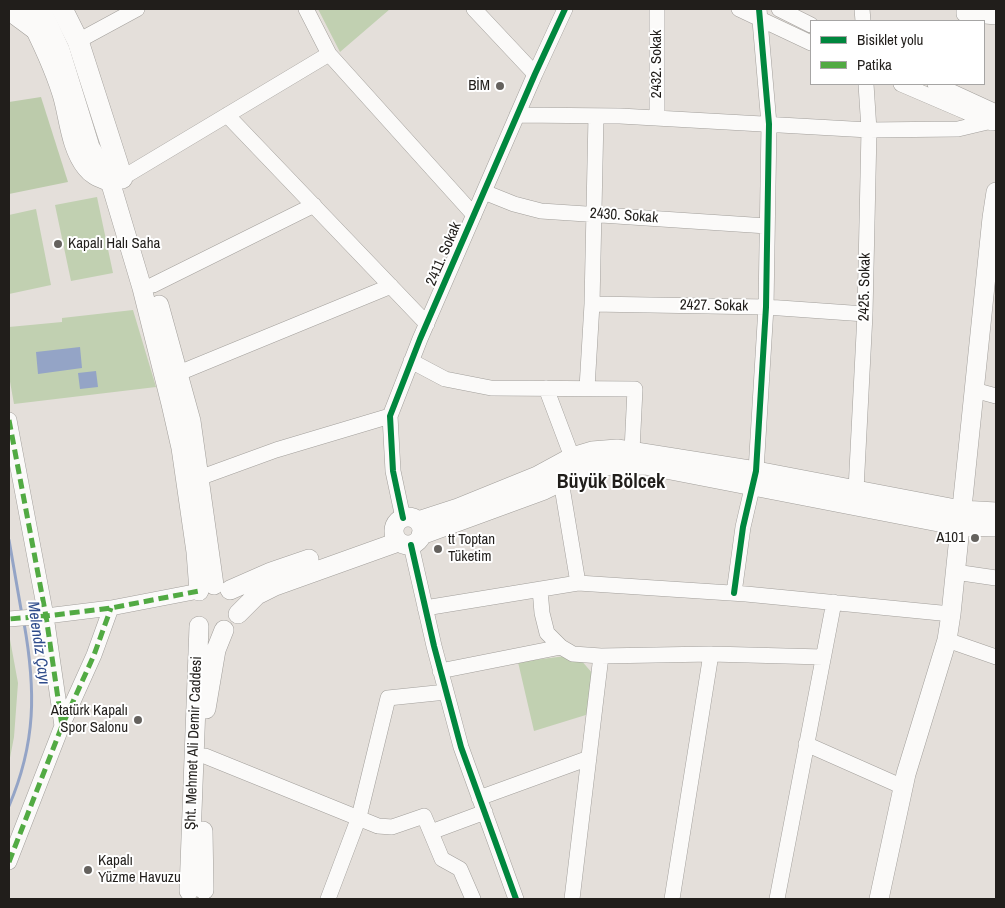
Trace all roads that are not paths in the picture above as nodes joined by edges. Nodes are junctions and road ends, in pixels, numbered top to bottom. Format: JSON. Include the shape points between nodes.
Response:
{"nodes":[{"id":1,"x":26,"y":9,"type":"edge"},
{"id":2,"x":41,"y":9,"type":"edge"},
{"id":3,"x":51,"y":9,"type":"edge"},
{"id":4,"x":62,"y":9,"type":"edge"},
{"id":5,"x":137,"y":9,"type":"edge"},
{"id":6,"x":306,"y":9,"type":"edge"},
{"id":7,"x":474,"y":9,"type":"edge"},
{"id":8,"x":565,"y":9,"type":"edge"},
{"id":9,"x":657,"y":9,"type":"edge"},
{"id":10,"x":739,"y":9,"type":"edge"},
{"id":11,"x":780,"y":9,"type":"edge"},
{"id":12,"x":964,"y":9,"type":"edge"},
{"id":13,"x":9,"y":14,"type":"edge"},
{"id":14,"x":759,"y":14,"type":"edge"},
{"id":15,"x":996,"y":17,"type":"edge"},
{"id":16,"x":810,"y":24,"type":"edge"},
{"id":17,"x":40,"y":36,"type":"junction"},
{"id":18,"x":78,"y":41,"type":"junction"},
{"id":19,"x":810,"y":42,"type":"edge"},
{"id":20,"x":329,"y":54,"type":"junction"},
{"id":21,"x":535,"y":74,"type":"junction"},
{"id":22,"x":866,"y":85,"type":"edge"},
{"id":23,"x":904,"y":85,"type":"edge"},
{"id":24,"x":937,"y":85,"type":"edge"},
{"id":25,"x":227,"y":115,"type":"junction"},
{"id":26,"x":517,"y":115,"type":"junction"},
{"id":27,"x":596,"y":116,"type":"junction"},
{"id":28,"x":657,"y":118,"type":"junction"},
{"id":29,"x":995,"y":120,"type":"edge"},
{"id":30,"x":769,"y":124,"type":"junction"},
{"id":31,"x":869,"y":130,"type":"junction"},
{"id":32,"x":116,"y":179,"type":"junction"},
{"id":33,"x":484,"y":192,"type":"junction"},
{"id":34,"x":996,"y":192,"type":"edge"},
{"id":35,"x":314,"y":205,"type":"junction"},
{"id":36,"x":594,"y":214,"type":"junction"},
{"id":37,"x":474,"y":215,"type":"junction"},
{"id":38,"x":768,"y":226,"type":"junction"},
{"id":39,"x":153,"y":285,"type":"junction"},
{"id":40,"x":391,"y":286,"type":"junction"},
{"id":41,"x":592,"y":304,"type":"junction"},
{"id":42,"x":766,"y":307,"type":"junction"},
{"id":43,"x":865,"y":314,"type":"junction"},
{"id":44,"x":427,"y":324,"type":"junction"},
{"id":45,"x":411,"y":362,"type":"junction"},
{"id":46,"x":179,"y":373,"type":"junction"},
{"id":47,"x":546,"y":388,"type":"junction"},
{"id":48,"x":587,"y":388,"type":"junction"},
{"id":49,"x":974,"y":390,"type":"junction"},
{"id":50,"x":996,"y":396,"type":"edge"},
{"id":51,"x":390,"y":416,"type":"junction"},
{"id":52,"x":9,"y":420,"type":"edge"},
{"id":53,"x":632,"y":451,"type":"junction"},
{"id":54,"x":572,"y":458,"type":"junction"},
{"id":55,"x":199,"y":478,"type":"junction"},
{"id":56,"x":754,"y":478,"type":"junction"},
{"id":57,"x":561,"y":481,"type":"junction"},
{"id":58,"x":856,"y":490,"type":"junction"},
{"id":59,"x":996,"y":512,"type":"edge"},
{"id":60,"x":960,"y":518,"type":"junction"},
{"id":61,"x":996,"y":527,"type":"edge"},
{"id":62,"x":407,"y":532,"type":"junction"},
{"id":63,"x":955,"y":572,"type":"junction"},
{"id":64,"x":996,"y":578,"type":"edge"},
{"id":65,"x":578,"y":583,"type":"junction"},
{"id":66,"x":214,"y":589,"type":"junction"},
{"id":67,"x":540,"y":589,"type":"junction"},
{"id":68,"x":734,"y":593,"type":"junction"},
{"id":69,"x":834,"y":602,"type":"junction"},
{"id":70,"x":111,"y":608,"type":"junction"},
{"id":71,"x":425,"y":608,"type":"junction"},
{"id":72,"x":238,"y":614,"type":"junction"},
{"id":73,"x":951,"y":614,"type":"junction"},
{"id":74,"x":46,"y":616,"type":"junction"},
{"id":75,"x":9,"y":619,"type":"edge"},
{"id":76,"x":199,"y":626,"type":"junction"},
{"id":77,"x":224,"y":630,"type":"junction"},
{"id":78,"x":947,"y":640,"type":"junction"},
{"id":79,"x":561,"y":647,"type":"junction"},
{"id":80,"x":711,"y":654,"type":"junction"},
{"id":81,"x":601,"y":656,"type":"junction"},
{"id":82,"x":823,"y":657,"type":"junction"},
{"id":83,"x":996,"y":658,"type":"edge"},
{"id":84,"x":440,"y":671,"type":"junction"},
{"id":85,"x":446,"y":692,"type":"junction"},
{"id":86,"x":62,"y":726,"type":"junction"},
{"id":87,"x":806,"y":744,"type":"junction"},
{"id":88,"x":205,"y":756,"type":"junction"},
{"id":89,"x":589,"y":758,"type":"junction"},
{"id":90,"x":903,"y":787,"type":"junction"},
{"id":91,"x":482,"y":805,"type":"junction"},
{"id":92,"x":359,"y":817,"type":"junction"},
{"id":93,"x":431,"y":832,"type":"junction"},
{"id":94,"x":9,"y":862,"type":"edge"},
{"id":95,"x":197,"y":895,"type":"edge"},
{"id":96,"x":328,"y":899,"type":"edge"},
{"id":97,"x":473,"y":899,"type":"edge"},
{"id":98,"x":516,"y":899,"type":"edge"},
{"id":99,"x":572,"y":899,"type":"edge"},
{"id":100,"x":672,"y":899,"type":"edge"},
{"id":101,"x":777,"y":899,"type":"edge"},
{"id":102,"x":878,"y":899,"type":"edge"}],
"edges":[{"from":1,"to":17,"type":"highway"},
{"from":2,"to":32,"type":"main road","via":[[60,50],[90,147]]},
{"from":3,"to":32,"type":"main road","via":[[68,45],[98,141]]},
{"from":4,"to":18,"type":"highway"},
{"from":5,"to":18,"type":"street"},
{"from":6,"to":20,"type":"street"},
{"from":7,"to":21,"type":"street"},
{"from":8,"to":21,"type":"street","name":"2411. Sokak"},
{"from":9,"to":28,"type":"street","name":"2432. Sokak"},
{"from":10,"to":14,"type":"street"},
{"from":11,"to":16,"type":"street"},
{"from":12,"to":15,"type":"street","via":[[964,14]]},
{"from":13,"to":17,"type":"street"},
{"from":14,"to":19,"type":"street"},
{"from":14,"to":30,"type":"street"},
{"from":17,"to":32,"type":"highway","via":[[63,93],[76,146],[86,166],[95,175]]},
{"from":18,"to":32,"type":"highway"},
{"from":20,"to":25,"type":"street"},
{"from":20,"to":37,"type":"street"},
{"from":21,"to":26,"type":"street","name":"2411. Sokak"},
{"from":22,"to":31,"type":"street","name":"2425. Sokak"},
{"from":23,"to":29,"type":"street"},
{"from":24,"to":29,"type":"street"},
{"from":25,"to":32,"type":"street"},
{"from":25,"to":35,"type":"street"},
{"from":26,"to":27,"type":"street"},
{"from":26,"to":33,"type":"street","name":"2411. Sokak"},
{"from":27,"to":28,"type":"street"},
{"from":27,"to":36,"type":"street"},
{"from":28,"to":30,"type":"street"},
{"from":29,"to":31,"type":"street","via":[[958,129]]},
{"from":30,"to":31,"type":"street"},
{"from":30,"to":38,"type":"street"},
{"from":31,"to":43,"type":"street","name":"2425. Sokak"},
{"from":32,"to":39,"type":"main road"},
{"from":32,"to":66,"type":"main road","via":[[171,404],[196,552]]},
{"from":33,"to":36,"type":"street","name":"2430. Sokak","via":[[541,211]]},
{"from":33,"to":37,"type":"street","name":"2411. Sokak"},
{"from":34,"to":49,"type":"main road"},
{"from":35,"to":39,"type":"street"},
{"from":35,"to":40,"type":"street"},
{"from":36,"to":38,"type":"street","name":"2430. Sokak"},
{"from":36,"to":41,"type":"street"},
{"from":37,"to":44,"type":"street","name":"2411. Sokak"},
{"from":38,"to":42,"type":"street"},
{"from":39,"to":46,"type":"main road"},
{"from":40,"to":44,"type":"street"},
{"from":40,"to":46,"type":"street"},
{"from":41,"to":42,"type":"street","name":"2427. Sokak"},
{"from":41,"to":48,"type":"street"},
{"from":42,"to":43,"type":"street","name":"2427. Sokak"},
{"from":42,"to":56,"type":"street"},
{"from":43,"to":58,"type":"street","name":"2425. Sokak"},
{"from":44,"to":45,"type":"street","name":"2411. Sokak"},
{"from":45,"to":47,"type":"street","via":[[444,378],[491,388]]},
{"from":45,"to":51,"type":"street","name":"2411. Sokak"},
{"from":46,"to":55,"type":"main road","via":[[191,421]]},
{"from":47,"to":48,"type":"street"},
{"from":47,"to":54,"type":"street"},
{"from":48,"to":53,"type":"street","via":[[635,389]]},
{"from":49,"to":50,"type":"street"},
{"from":49,"to":60,"type":"main road"},
{"from":51,"to":55,"type":"street","via":[[276,450]]},
{"from":51,"to":62,"type":"street","name":"2411. Sokak","via":[[393,470]]},
{"from":52,"to":74,"type":"street"},
{"from":53,"to":54,"type":"main road","via":[[592,451]]},
{"from":53,"to":56,"type":"main road"},
{"from":54,"to":62,"type":"main road"},
{"from":55,"to":66,"type":"main road"},
{"from":56,"to":57,"type":"main road","via":[[613,464],[594,466]]},
{"from":56,"to":58,"type":"main road"},
{"from":56,"to":60,"type":"main road"},
{"from":56,"to":68,"type":"street"},
{"from":57,"to":62,"type":"main road","via":[[544,490]]},
{"from":57,"to":65,"type":"street"},
{"from":58,"to":60,"type":"main road"},
{"from":59,"to":60,"type":"main road"},
{"from":60,"to":61,"type":"main road"},
{"from":60,"to":63,"type":"main road"},
{"from":62,"to":66,"type":"main road"},
{"from":62,"to":71,"type":"street","name":"2411. Sokak"},
{"from":62,"to":72,"type":"main road","via":[[274,586],[257,595]]},
{"from":63,"to":64,"type":"street"},
{"from":63,"to":73,"type":"main road"},
{"from":65,"to":67,"type":"street"},
{"from":65,"to":68,"type":"street"},
{"from":66,"to":70,"type":"street"},
{"from":66,"to":72,"type":"main road","via":[[237,599]]},
{"from":66,"to":76,"type":"main road","via":[[192,603],[194,619]]},
{"from":67,"to":71,"type":"street"},
{"from":67,"to":79,"type":"street","via":[[547,633]]},
{"from":68,"to":69,"type":"street"},
{"from":69,"to":73,"type":"street"},
{"from":69,"to":82,"type":"street"},
{"from":70,"to":74,"type":"street"},
{"from":70,"to":86,"type":"street","via":[[94,656]]},
{"from":71,"to":84,"type":"street","name":"2411. Sokak"},
{"from":72,"to":77,"type":"main road"},
{"from":73,"to":78,"type":"main road"},
{"from":74,"to":75,"type":"street"},
{"from":74,"to":86,"type":"street"},
{"from":76,"to":77,"type":"main road","via":[[210,631]]},
{"from":76,"to":95,"type":"main road","name":"Şht. Mehmet Ali Demir Caddesi"},
{"from":77,"to":88,"type":"main road","name":"Şht. Mehmet Ali Demir Caddesi","via":[[216,650],[207,702]]},
{"from":78,"to":83,"type":"street"},
{"from":78,"to":90,"type":"main road"},
{"from":79,"to":81,"type":"street","via":[[574,654]]},
{"from":79,"to":84,"type":"street"},
{"from":80,"to":81,"type":"street"},
{"from":80,"to":82,"type":"street"},
{"from":80,"to":100,"type":"street"},
{"from":81,"to":89,"type":"street"},
{"from":82,"to":87,"type":"street"},
{"from":84,"to":85,"type":"street","name":"2411. Sokak"},
{"from":85,"to":91,"type":"street","name":"2411. Sokak"},
{"from":85,"to":92,"type":"street","via":[[388,698]]},
{"from":86,"to":94,"type":"street"},
{"from":87,"to":90,"type":"street"},
{"from":87,"to":101,"type":"street"},
{"from":88,"to":92,"type":"street"},
{"from":88,"to":95,"type":"main road","name":"Şht. Mehmet Ali Demir Caddesi"},
{"from":89,"to":91,"type":"street"},
{"from":89,"to":99,"type":"street"},
{"from":90,"to":102,"type":"main road"},
{"from":91,"to":93,"type":"street"},
{"from":91,"to":98,"type":"street","name":"2411. Sokak"},
{"from":92,"to":93,"type":"street","via":[[378,826],[392,827],[424,816]]},
{"from":92,"to":96,"type":"street"},
{"from":93,"to":97,"type":"street","via":[[442,859],[460,869]]}]}
